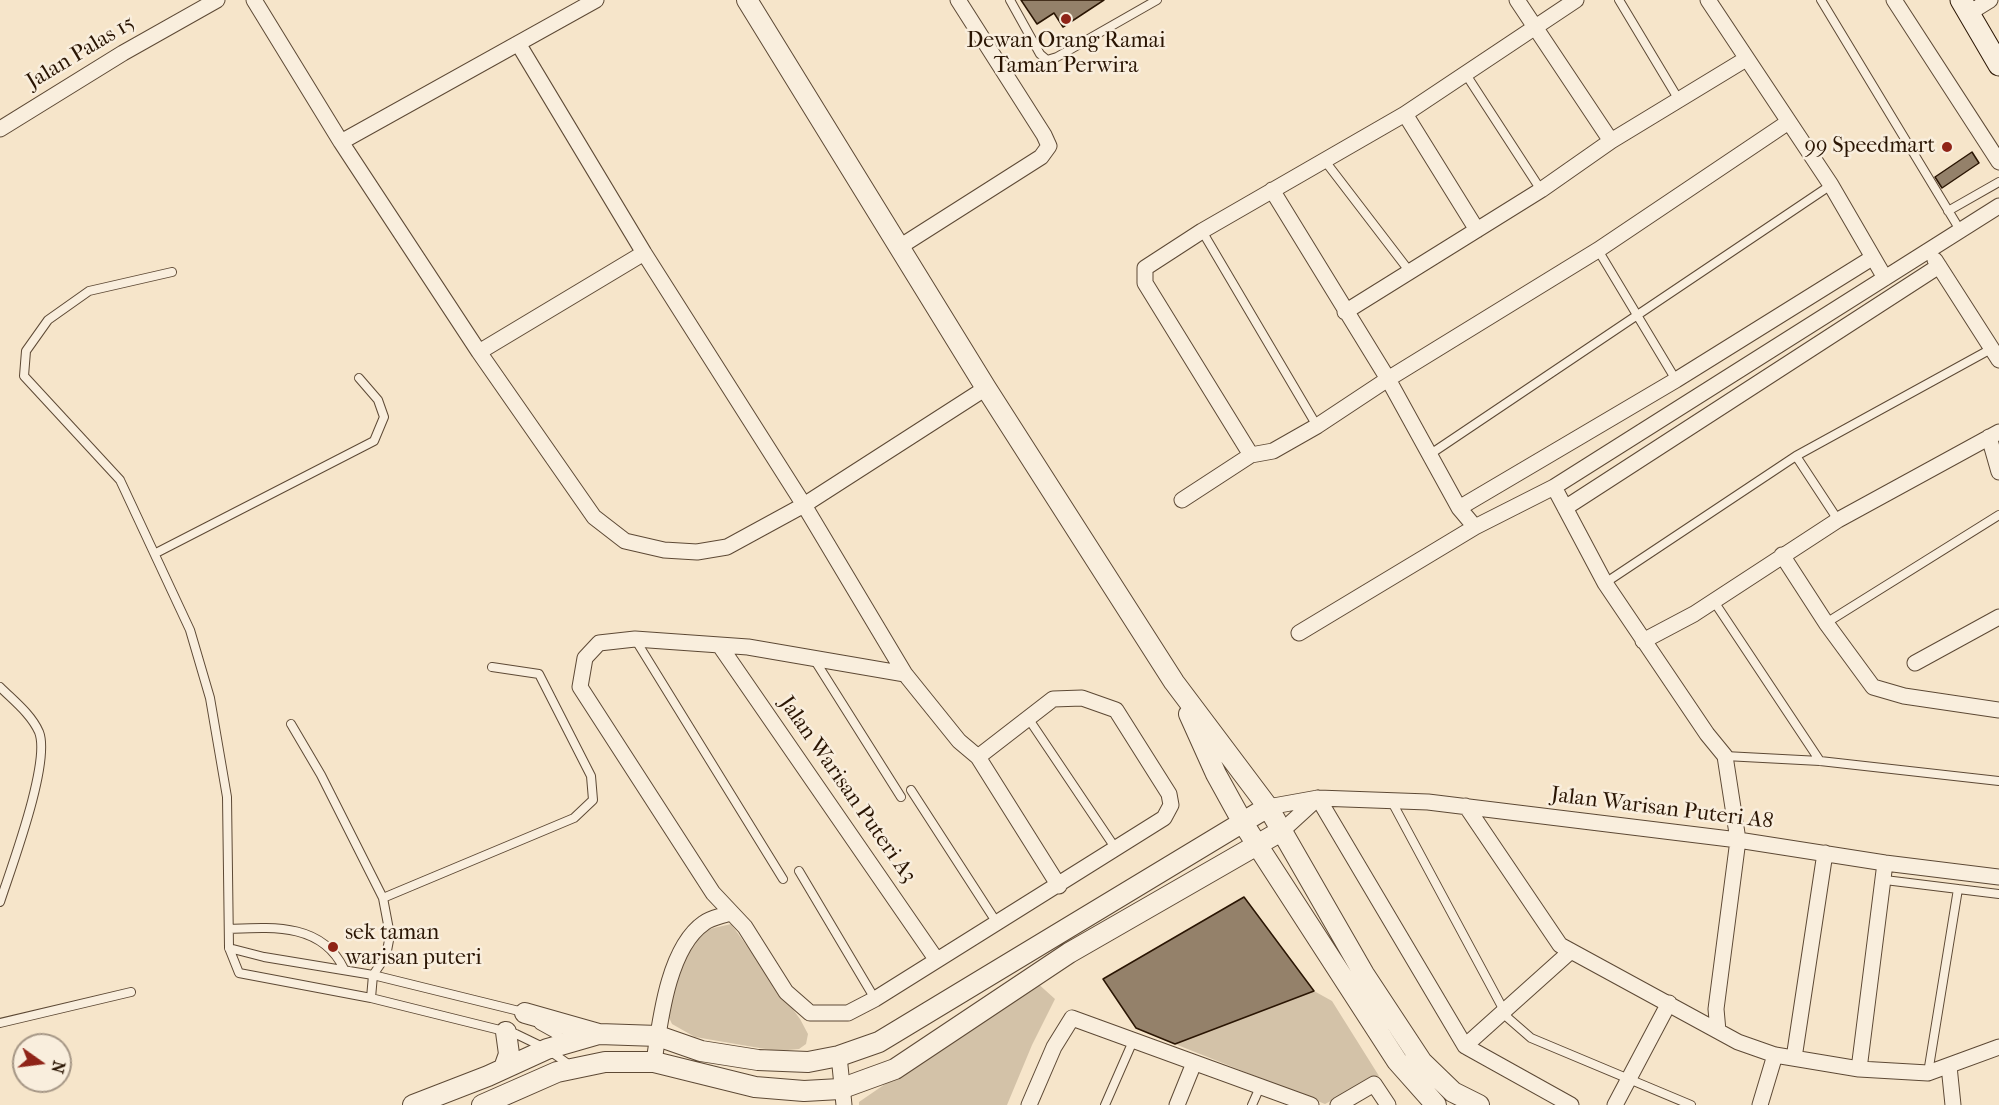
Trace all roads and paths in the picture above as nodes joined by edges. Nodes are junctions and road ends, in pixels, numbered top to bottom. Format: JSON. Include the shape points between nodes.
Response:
{"nodes":[{"id":1,"x":217,"y":0,"type":"edge"},
{"id":2,"x":254,"y":0,"type":"edge"},
{"id":3,"x":596,"y":0,"type":"edge"},
{"id":4,"x":747,"y":0,"type":"edge"},
{"id":5,"x":958,"y":0,"type":"edge"},
{"id":6,"x":1010,"y":0,"type":"edge"},
{"id":7,"x":1157,"y":0,"type":"edge"},
{"id":8,"x":1517,"y":0,"type":"edge"},
{"id":9,"x":1576,"y":0,"type":"edge"},
{"id":10,"x":1619,"y":0,"type":"edge"},
{"id":11,"x":1708,"y":0,"type":"edge"},
{"id":12,"x":1821,"y":0,"type":"edge"},
{"id":13,"x":1894,"y":0,"type":"edge"},
{"id":14,"x":1990,"y":0,"type":"edge"},
{"id":15,"x":1965,"y":7,"type":"edge"},
{"id":16,"x":1537,"y":28,"type":"junction"},
{"id":17,"x":519,"y":45,"type":"junction"},
{"id":18,"x":1746,"y":59,"type":"junction"},
{"id":19,"x":1999,"y":65,"type":"edge"},
{"id":20,"x":1465,"y":73,"type":"junction"},
{"id":21,"x":1679,"y":100,"type":"junction"},
{"id":22,"x":1405,"y":114,"type":"junction"},
{"id":23,"x":1787,"y":123,"type":"junction"},
{"id":24,"x":0,"y":129,"type":"edge"},
{"id":25,"x":1611,"y":141,"type":"junction"},
{"id":26,"x":341,"y":142,"type":"junction"},
{"id":27,"x":1325,"y":161,"type":"junction"},
{"id":28,"x":1999,"y":162,"type":"edge"},
{"id":29,"x":1999,"y":182,"type":"edge"},
{"id":30,"x":1831,"y":185,"type":"junction"},
{"id":31,"x":1272,"y":190,"type":"junction"},
{"id":32,"x":1541,"y":190,"type":"junction"},
{"id":33,"x":1999,"y":206,"type":"edge"},
{"id":34,"x":1948,"y":211,"type":"junction"},
{"id":35,"x":1477,"y":230,"type":"junction"},
{"id":36,"x":1960,"y":230,"type":"junction"},
{"id":37,"x":1202,"y":231,"type":"junction"},
{"id":38,"x":901,"y":246,"type":"junction"},
{"id":39,"x":1929,"y":249,"type":"junction"},
{"id":40,"x":1598,"y":250,"type":"junction"},
{"id":41,"x":644,"y":254,"type":"junction"},
{"id":42,"x":1872,"y":258,"type":"junction"},
{"id":43,"x":1939,"y":266,"type":"junction"},
{"id":44,"x":172,"y":272,"type":"dead end"},
{"id":45,"x":1410,"y":272,"type":"junction"},
{"id":46,"x":1885,"y":278,"type":"junction"},
{"id":47,"x":1345,"y":312,"type":"junction"},
{"id":48,"x":1640,"y":315,"type":"junction"},
{"id":49,"x":479,"y":352,"type":"junction"},
{"id":50,"x":1995,"y":355,"type":"edge"},
{"id":51,"x":359,"y":378,"type":"dead end"},
{"id":52,"x":1388,"y":379,"type":"junction"},
{"id":53,"x":1676,"y":380,"type":"junction"},
{"id":54,"x":986,"y":388,"type":"junction"},
{"id":55,"x":1317,"y":426,"type":"junction"},
{"id":56,"x":1994,"y":435,"type":"edge"},
{"id":57,"x":1251,"y":455,"type":"junction"},
{"id":58,"x":1430,"y":455,"type":"junction"},
{"id":59,"x":1796,"y":456,"type":"junction"},
{"id":60,"x":1999,"y":472,"type":"edge"},
{"id":61,"x":1554,"y":488,"type":"junction"},
{"id":62,"x":1182,"y":500,"type":"dead end"},
{"id":63,"x":804,"y":506,"type":"junction"},
{"id":64,"x":1458,"y":508,"type":"junction"},
{"id":65,"x":1565,"y":508,"type":"junction"},
{"id":66,"x":1999,"y":515,"type":"edge"},
{"id":67,"x":1838,"y":520,"type":"junction"},
{"id":68,"x":1475,"y":527,"type":"junction"},
{"id":69,"x":156,"y":553,"type":"junction"},
{"id":70,"x":1782,"y":555,"type":"junction"},
{"id":71,"x":1605,"y":583,"type":"junction"},
{"id":72,"x":1713,"y":600,"type":"junction"},
{"id":73,"x":1999,"y":617,"type":"edge"},
{"id":74,"x":1826,"y":623,"type":"junction"},
{"id":75,"x":1299,"y":633,"type":"dead end"},
{"id":76,"x":635,"y":639,"type":"junction"},
{"id":77,"x":1643,"y":641,"type":"junction"},
{"id":78,"x":720,"y":646,"type":"junction"},
{"id":79,"x":813,"y":657,"type":"junction"},
{"id":80,"x":1915,"y":663,"type":"dead end"},
{"id":81,"x":492,"y":667,"type":"dead end"},
{"id":82,"x":905,"y":674,"type":"junction"},
{"id":83,"x":1174,"y":682,"type":"junction"},
{"id":84,"x":0,"y":687,"type":"edge"},
{"id":85,"x":1999,"y":710,"type":"edge"},
{"id":86,"x":1028,"y":718,"type":"junction"},
{"id":87,"x":291,"y":724,"type":"dead end"},
{"id":88,"x":1725,"y":756,"type":"junction"},
{"id":89,"x":978,"y":757,"type":"junction"},
{"id":90,"x":1820,"y":761,"type":"junction"},
{"id":91,"x":1999,"y":781,"type":"edge"},
{"id":92,"x":911,"y":790,"type":"dead end"},
{"id":93,"x":901,"y":797,"type":"dead end"},
{"id":94,"x":1318,"y":798,"type":"junction"},
{"id":95,"x":1391,"y":800,"type":"junction"},
{"id":96,"x":1466,"y":806,"type":"junction"},
{"id":97,"x":1268,"y":807,"type":"junction"},
{"id":98,"x":1243,"y":823,"type":"junction"},
{"id":99,"x":1283,"y":830,"type":"junction"},
{"id":100,"x":1738,"y":840,"type":"junction"},
{"id":101,"x":1258,"y":845,"type":"junction"},
{"id":102,"x":1116,"y":849,"type":"junction"},
{"id":103,"x":1825,"y":854,"type":"junction"},
{"id":104,"x":1885,"y":863,"type":"junction"},
{"id":105,"x":798,"y":871,"type":"dead end"},
{"id":106,"x":1999,"y":876,"type":"edge"},
{"id":107,"x":783,"y":879,"type":"dead end"},
{"id":108,"x":1885,"y":880,"type":"junction"},
{"id":109,"x":1059,"y":886,"type":"junction"},
{"id":110,"x":1958,"y":889,"type":"junction"},
{"id":111,"x":1999,"y":894,"type":"edge"},
{"id":112,"x":383,"y":897,"type":"junction"},
{"id":113,"x":0,"y":902,"type":"edge"},
{"id":114,"x":730,"y":913,"type":"junction"},
{"id":115,"x":997,"y":923,"type":"junction"},
{"id":116,"x":229,"y":928,"type":"junction"},
{"id":117,"x":229,"y":948,"type":"junction"},
{"id":118,"x":1571,"y":951,"type":"junction"},
{"id":119,"x":936,"y":959,"type":"junction"},
{"id":120,"x":344,"y":969,"type":"junction"},
{"id":121,"x":373,"y":975,"type":"junction"},
{"id":122,"x":131,"y":992,"type":"dead end"},
{"id":123,"x":371,"y":998,"type":"junction"},
{"id":124,"x":875,"y":999,"type":"junction"},
{"id":125,"x":1669,"y":1002,"type":"junction"},
{"id":126,"x":1504,"y":1011,"type":"junction"},
{"id":127,"x":525,"y":1012,"type":"junction"},
{"id":128,"x":0,"y":1023,"type":"edge"},
{"id":129,"x":1718,"y":1030,"type":"junction"},
{"id":130,"x":506,"y":1032,"type":"junction"},
{"id":131,"x":599,"y":1034,"type":"junction"},
{"id":132,"x":658,"y":1036,"type":"junction"},
{"id":133,"x":1132,"y":1041,"type":"junction"},
{"id":134,"x":570,"y":1042,"type":"junction"},
{"id":135,"x":1465,"y":1046,"type":"junction"},
{"id":136,"x":1999,"y":1047,"type":"edge"},
{"id":137,"x":547,"y":1049,"type":"junction"},
{"id":138,"x":1775,"y":1055,"type":"junction"},
{"id":139,"x":839,"y":1056,"type":"junction"},
{"id":140,"x":1794,"y":1058,"type":"junction"},
{"id":141,"x":654,"y":1062,"type":"junction"},
{"id":142,"x":1194,"y":1063,"type":"junction"},
{"id":143,"x":1949,"y":1065,"type":"junction"},
{"id":144,"x":504,"y":1068,"type":"junction"},
{"id":145,"x":575,"y":1068,"type":"junction"},
{"id":146,"x":1859,"y":1069,"type":"junction"},
{"id":147,"x":1928,"y":1072,"type":"junction"},
{"id":148,"x":1630,"y":1079,"type":"junction"},
{"id":149,"x":1260,"y":1087,"type":"junction"},
{"id":150,"x":842,"y":1097,"type":"edge"},
{"id":151,"x":412,"y":1105,"type":"edge"},
{"id":152,"x":482,"y":1105,"type":"edge"},
{"id":153,"x":1029,"y":1105,"type":"edge"},
{"id":154,"x":1105,"y":1105,"type":"edge"},
{"id":155,"x":1177,"y":1105,"type":"edge"},
{"id":156,"x":1252,"y":1105,"type":"edge"},
{"id":157,"x":1311,"y":1105,"type":"edge"},
{"id":158,"x":1338,"y":1105,"type":"edge"},
{"id":159,"x":1388,"y":1105,"type":"edge"},
{"id":160,"x":1436,"y":1105,"type":"edge"},
{"id":161,"x":1479,"y":1105,"type":"edge"},
{"id":162,"x":1571,"y":1105,"type":"edge"},
{"id":163,"x":1615,"y":1105,"type":"edge"},
{"id":164,"x":1692,"y":1105,"type":"edge"},
{"id":165,"x":1760,"y":1105,"type":"edge"},
{"id":166,"x":1953,"y":1105,"type":"edge"}],
"edges":[{"from":1,"to":24,"type":"street","name":"Jalan Palas 15"},
{"from":2,"to":26,"type":"street"},
{"from":3,"to":17,"type":"street"},
{"from":4,"to":38,"type":"street"},
{"from":5,"to":38,"type":"street","via":[[1049,146],[1041,157]]},
{"from":6,"to":7,"type":"lane","via":[[1047,60]]},
{"from":8,"to":16,"type":"street"},
{"from":9,"to":16,"type":"street"},
{"from":10,"to":21,"type":"lane"},
{"from":11,"to":18,"type":"street"},
{"from":12,"to":34,"type":"lane"},
{"from":13,"to":28,"type":"street"},
{"from":14,"to":15,"type":"street"},
{"from":15,"to":19,"type":"main road"},
{"from":16,"to":20,"type":"street"},
{"from":16,"to":25,"type":"street"},
{"from":17,"to":26,"type":"street"},
{"from":17,"to":41,"type":"street"},
{"from":18,"to":21,"type":"street"},
{"from":18,"to":23,"type":"street"},
{"from":20,"to":22,"type":"street"},
{"from":20,"to":32,"type":"lane"},
{"from":21,"to":25,"type":"street"},
{"from":22,"to":27,"type":"street"},
{"from":22,"to":35,"type":"street"},
{"from":23,"to":30,"type":"street"},
{"from":23,"to":40,"type":"street"},
{"from":25,"to":32,"type":"street"},
{"from":26,"to":49,"type":"street"},
{"from":27,"to":31,"type":"street"},
{"from":27,"to":45,"type":"lane"},
{"from":29,"to":34,"type":"lane"},
{"from":30,"to":42,"type":"street"},
{"from":30,"to":48,"type":"lane"},
{"from":31,"to":37,"type":"street"},
{"from":31,"to":47,"type":"street"},
{"from":32,"to":35,"type":"street"},
{"from":33,"to":36,"type":"street"},
{"from":34,"to":36,"type":"lane"},
{"from":35,"to":45,"type":"street"},
{"from":36,"to":39,"type":"street"},
{"from":37,"to":55,"type":"lane"},
{"from":37,"to":57,"type":"street","via":[[1145,268],[1143,275]]},
{"from":38,"to":54,"type":"street"},
{"from":39,"to":43,"type":"street"},
{"from":39,"to":46,"type":"street"},
{"from":40,"to":48,"type":"lane"},
{"from":40,"to":52,"type":"street"},
{"from":41,"to":49,"type":"street"},
{"from":41,"to":63,"type":"street"},
{"from":42,"to":46,"type":"street"},
{"from":42,"to":53,"type":"street"},
{"from":43,"to":50,"type":"street"},
{"from":43,"to":65,"type":"street"},
{"from":44,"to":69,"type":"lane","via":[[89,291],[48,320],[26,351],[24,376],[120,480]]},
{"from":45,"to":47,"type":"street"},
{"from":46,"to":61,"type":"street"},
{"from":47,"to":52,"type":"street"},
{"from":48,"to":53,"type":"lane"},
{"from":48,"to":58,"type":"lane"},
{"from":49,"to":63,"type":"street","via":[[594,518],[624,541],[697,552],[727,547]]},
{"from":50,"to":59,"type":"lane"},
{"from":51,"to":69,"type":"lane","via":[[378,400],[384,417],[374,441]]},
{"from":52,"to":55,"type":"street"},
{"from":52,"to":58,"type":"street"},
{"from":53,"to":64,"type":"street"},
{"from":54,"to":63,"type":"street"},
{"from":54,"to":83,"type":"street"},
{"from":55,"to":57,"type":"street","via":[[1273,451]]},
{"from":56,"to":60,"type":"street"},
{"from":56,"to":67,"type":"street"},
{"from":57,"to":62,"type":"street"},
{"from":58,"to":64,"type":"street"},
{"from":59,"to":67,"type":"lane"},
{"from":59,"to":71,"type":"lane"},
{"from":61,"to":65,"type":"street"},
{"from":61,"to":68,"type":"street"},
{"from":63,"to":82,"type":"street"},
{"from":64,"to":68,"type":"street"},
{"from":65,"to":71,"type":"street"},
{"from":66,"to":74,"type":"lane"},
{"from":67,"to":70,"type":"street"},
{"from":68,"to":75,"type":"street"},
{"from":69,"to":116,"type":"lane","via":[[190,630],[210,698],[227,797]]},
{"from":70,"to":72,"type":"street"},
{"from":70,"to":74,"type":"street"},
{"from":71,"to":77,"type":"street"},
{"from":72,"to":77,"type":"street"},
{"from":72,"to":90,"type":"lane"},
{"from":73,"to":80,"type":"street"},
{"from":74,"to":85,"type":"street","via":[[1873,687],[1904,696]]},
{"from":76,"to":78,"type":"street"},
{"from":76,"to":107,"type":"lane"},
{"from":76,"to":114,"type":"street","via":[[598,643],[585,658],[580,687],[713,893]]},
{"from":77,"to":88,"type":"street"},
{"from":78,"to":79,"type":"street"},
{"from":78,"to":119,"type":"street","name":"Jalan Warisan Puteri A3"},
{"from":79,"to":82,"type":"street"},
{"from":79,"to":93,"type":"lane"},
{"from":81,"to":112,"type":"lane","via":[[539,674],[591,776],[593,800],[574,818]]},
{"from":82,"to":89,"type":"street"},
{"from":83,"to":97,"type":"street"},
{"from":83,"to":98,"type":"street"},
{"from":84,"to":113,"type":"lane","via":[[28,714],[40,734],[39,778]]},
{"from":86,"to":89,"type":"street"},
{"from":86,"to":102,"type":"lane"},
{"from":86,"to":102,"type":"street","via":[[1053,699],[1082,698],[1116,710],[1169,794],[1171,805],[1164,818]]},
{"from":87,"to":112,"type":"lane"},
{"from":88,"to":90,"type":"lane"},
{"from":88,"to":100,"type":"street"},
{"from":89,"to":109,"type":"street"},
{"from":90,"to":91,"type":"lane"},
{"from":92,"to":115,"type":"lane"},
{"from":94,"to":95,"type":"street","name":"Jalan Warisan Puteri A8"},
{"from":94,"to":97,"type":"street","name":"Jalan Warisan Puteri A8"},
{"from":94,"to":99,"type":"street"},
{"from":94,"to":135,"type":"street"},
{"from":95,"to":96,"type":"street","name":"Jalan Warisan Puteri A8"},
{"from":95,"to":126,"type":"lane"},
{"from":96,"to":100,"type":"street","name":"Jalan Warisan Puteri A8"},
{"from":96,"to":118,"type":"street","via":[[1560,945]]},
{"from":97,"to":98,"type":"street"},
{"from":97,"to":99,"type":"street"},
{"from":98,"to":101,"type":"street"},
{"from":98,"to":139,"type":"street","via":[[879,1041]]},
{"from":99,"to":101,"type":"street"},
{"from":99,"to":161,"type":"street","via":[[1364,974],[1422,1062],[1453,1092]]},
{"from":100,"to":103,"type":"street","name":"Jalan Warisan Puteri A8"},
{"from":100,"to":129,"type":"street","via":[[1716,1009]]},
{"from":101,"to":150,"type":"street","via":[[1069,953],[895,1069]]},
{"from":101,"to":160,"type":"street","via":[[1397,1061]]},
{"from":102,"to":109,"type":"street"},
{"from":103,"to":104,"type":"street","name":"Jalan Warisan Puteri A8"},
{"from":103,"to":140,"type":"street"},
{"from":104,"to":106,"type":"street","name":"Jalan Warisan Puteri A8"},
{"from":104,"to":108,"type":"street"},
{"from":105,"to":124,"type":"lane"},
{"from":108,"to":110,"type":"lane"},
{"from":108,"to":146,"type":"street"},
{"from":109,"to":115,"type":"street"},
{"from":110,"to":111,"type":"lane"},
{"from":110,"to":147,"type":"lane"},
{"from":112,"to":121,"type":"lane","via":[[390,935],[386,956]]},
{"from":114,"to":124,"type":"street","via":[[745,927],[786,992],[810,1013],[848,1013]]},
{"from":114,"to":132,"type":"street","via":[[704,923],[681,948]]},
{"from":115,"to":119,"type":"street"},
{"from":116,"to":117,"type":"lane"},
{"from":116,"to":120,"type":"lane","via":[[292,929],[318,938],[338,956]]},
{"from":117,"to":120,"type":"lane"},
{"from":117,"to":123,"type":"lane","via":[[239,972],[246,975]]},
{"from":118,"to":125,"type":"street"},
{"from":118,"to":126,"type":"street"},
{"from":119,"to":124,"type":"street"},
{"from":120,"to":121,"type":"lane"},
{"from":121,"to":123,"type":"lane"},
{"from":121,"to":127,"type":"lane"},
{"from":122,"to":128,"type":"lane"},
{"from":123,"to":130,"type":"lane"},
{"from":125,"to":129,"type":"street"},
{"from":125,"to":148,"type":"street"},
{"from":126,"to":135,"type":"street"},
{"from":126,"to":148,"type":"lane","via":[[1531,1038]]},
{"from":127,"to":131,"type":"street"},
{"from":127,"to":134,"type":"lane","via":[[533,1021]]},
{"from":129,"to":138,"type":"street"},
{"from":130,"to":137,"type":"lane"},
{"from":130,"to":144,"type":"street","via":[[509,1054]]},
{"from":131,"to":132,"type":"street"},
{"from":131,"to":134,"type":"street"},
{"from":132,"to":139,"type":"street","via":[[701,1051],[758,1060],[808,1062]]},
{"from":132,"to":141,"type":"street"},
{"from":133,"to":142,"type":"street"},
{"from":133,"to":153,"type":"street","via":[[1072,1018],[1054,1047]]},
{"from":133,"to":154,"type":"lane"},
{"from":134,"to":137,"type":"street"},
{"from":135,"to":162,"type":"street"},
{"from":136,"to":143,"type":"street"},
{"from":137,"to":144,"type":"street"},
{"from":137,"to":145,"type":"lane"},
{"from":138,"to":140,"type":"street"},
{"from":138,"to":165,"type":"street"},
{"from":139,"to":150,"type":"street"},
{"from":140,"to":146,"type":"street"},
{"from":141,"to":145,"type":"street","via":[[605,1062]]},
{"from":141,"to":150,"type":"street","via":[[754,1087]]},
{"from":142,"to":149,"type":"street"},
{"from":142,"to":155,"type":"street"},
{"from":143,"to":147,"type":"street"},
{"from":143,"to":166,"type":"street"},
{"from":144,"to":151,"type":"street"},
{"from":145,"to":152,"type":"street"},
{"from":146,"to":147,"type":"street"},
{"from":148,"to":163,"type":"street"},
{"from":148,"to":164,"type":"lane"},
{"from":149,"to":156,"type":"lane"},
{"from":149,"to":157,"type":"street"},
{"from":158,"to":159,"type":"street","via":[[1374,1084]]}]}
